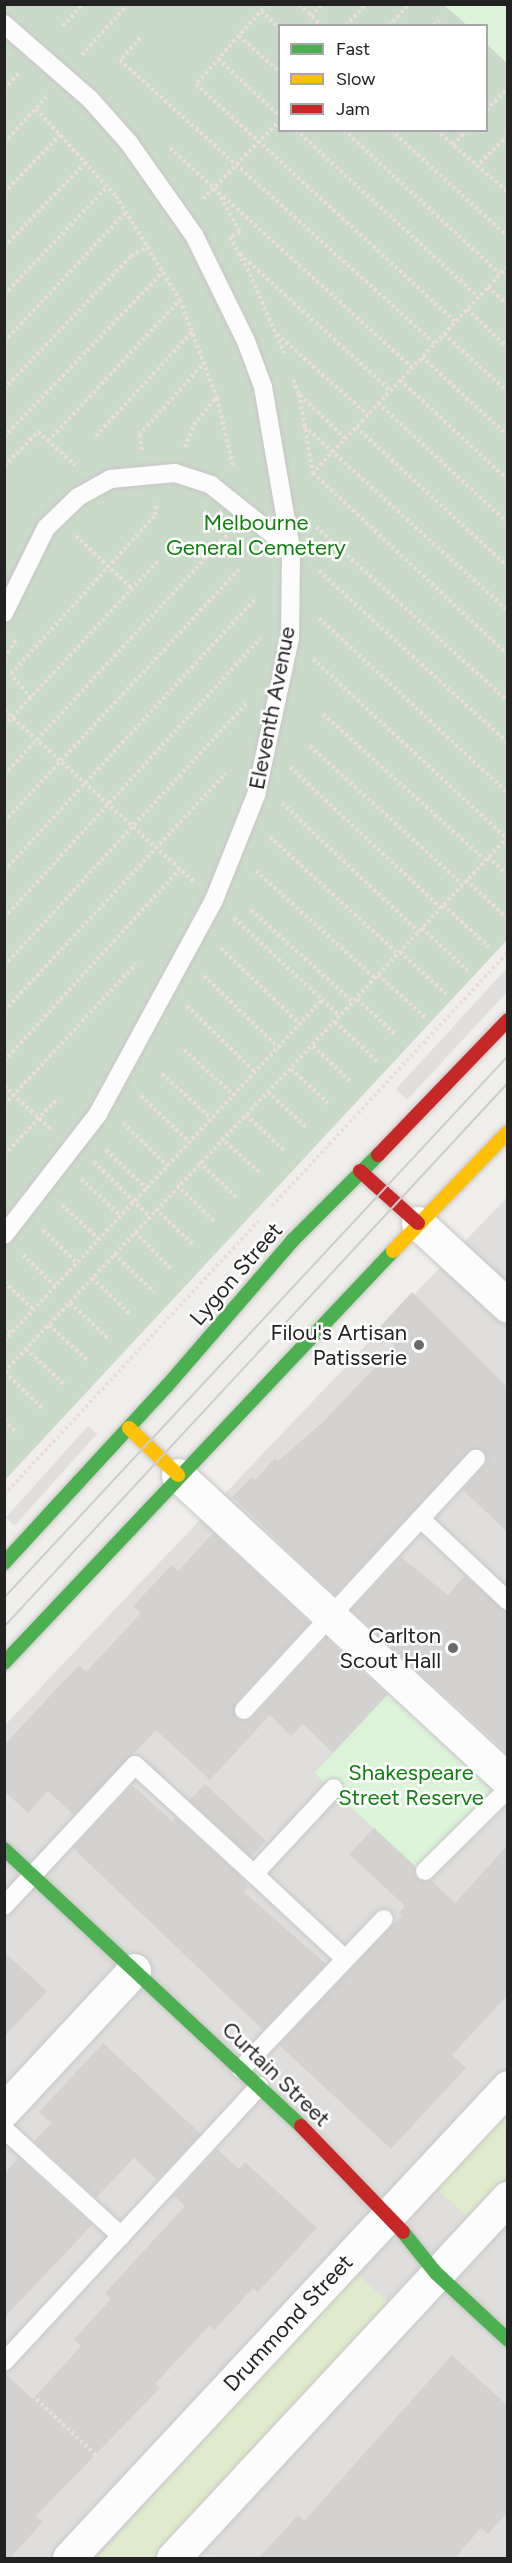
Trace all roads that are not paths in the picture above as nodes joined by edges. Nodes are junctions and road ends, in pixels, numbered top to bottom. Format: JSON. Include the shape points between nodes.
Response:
{"nodes":[{"id":1,"x":4,"y":24,"type":"edge"},
{"id":2,"x":291,"y":549,"type":"junction"},
{"id":3,"x":4,"y":613,"type":"edge"},
{"id":4,"x":507,"y":1020,"type":"edge"},
{"id":5,"x":507,"y":1132,"type":"edge"},
{"id":6,"x":360,"y":1171,"type":"junction"},
{"id":7,"x":418,"y":1223,"type":"junction"},
{"id":8,"x":4,"y":1235,"type":"edge"},
{"id":9,"x":507,"y":1306,"type":"edge"},
{"id":10,"x":129,"y":1428,"type":"junction"},
{"id":11,"x":476,"y":1459,"type":"dead end"},
{"id":12,"x":178,"y":1475,"type":"junction"},
{"id":13,"x":421,"y":1519,"type":"junction"},
{"id":14,"x":4,"y":1563,"type":"edge"},
{"id":15,"x":507,"y":1601,"type":"edge"},
{"id":16,"x":330,"y":1617,"type":"junction"},
{"id":17,"x":4,"y":1663,"type":"edge"},
{"id":18,"x":244,"y":1710,"type":"dead end"},
{"id":19,"x":507,"y":1781,"type":"edge"},
{"id":20,"x":334,"y":1788,"type":"dead end"},
{"id":21,"x":507,"y":1789,"type":"edge"},
{"id":22,"x":4,"y":1850,"type":"edge"},
{"id":23,"x":425,"y":1871,"type":"dead end"},
{"id":24,"x":254,"y":1874,"type":"junction"},
{"id":25,"x":32,"y":1875,"type":"junction"},
{"id":26,"x":4,"y":1906,"type":"edge"},
{"id":27,"x":384,"y":1918,"type":"dead end"},
{"id":28,"x":344,"y":1958,"type":"junction"},
{"id":29,"x":134,"y":1970,"type":"junction"},
{"id":30,"x":240,"y":2068,"type":"junction"},
{"id":31,"x":260,"y":2086,"type":"junction"},
{"id":32,"x":507,"y":2087,"type":"edge"},
{"id":33,"x":7,"y":2106,"type":"edge"},
{"id":34,"x":507,"y":2197,"type":"edge"},
{"id":35,"x":389,"y":2214,"type":"junction"},
{"id":36,"x":121,"y":2236,"type":"junction"},
{"id":37,"x":436,"y":2273,"type":"junction"},
{"id":38,"x":507,"y":2340,"type":"edge"},
{"id":39,"x":9,"y":2370,"type":"edge"},
{"id":40,"x":69,"y":2559,"type":"edge"},
{"id":41,"x":173,"y":2559,"type":"edge"}],
"edges":[{"from":1,"to":2,"type":"lane","name":"Eleventh Avenue","via":[[64,74],[129,143],[183,219],[220,286],[263,387]]},
{"from":2,"to":3,"type":"lane","via":[[211,485],[175,473],[110,478],[78,496],[46,528]]},
{"from":2,"to":8,"type":"lane","name":"Eleventh Avenue","via":[[290,638],[259,782],[214,900],[98,1114]]},
{"from":4,"to":6,"type":"street","name":"Lygon Street"},
{"from":5,"to":7,"type":"street"},
{"from":6,"to":7,"type":"street"},
{"from":6,"to":10,"type":"street","name":"Lygon Street","via":[[285,1248]]},
{"from":7,"to":9,"type":"street"},
{"from":7,"to":12,"type":"street"},
{"from":10,"to":12,"type":"street"},
{"from":10,"to":14,"type":"street","name":"Lygon Street"},
{"from":11,"to":13,"type":"lane"},
{"from":12,"to":16,"type":"street"},
{"from":12,"to":17,"type":"street"},
{"from":13,"to":15,"type":"lane"},
{"from":13,"to":16,"type":"lane"},
{"from":16,"to":18,"type":"lane"},
{"from":16,"to":19,"type":"street"},
{"from":20,"to":24,"type":"lane"},
{"from":21,"to":23,"type":"lane"},
{"from":22,"to":25,"type":"street","name":"Curtain Street"},
{"from":24,"to":25,"type":"lane","via":[[135,1765]]},
{"from":24,"to":28,"type":"lane"},
{"from":25,"to":26,"type":"lane"},
{"from":25,"to":29,"type":"street","name":"Curtain Street"},
{"from":27,"to":28,"type":"lane"},
{"from":28,"to":30,"type":"lane"},
{"from":29,"to":30,"type":"street","name":"Curtain Street"},
{"from":29,"to":33,"type":"street"},
{"from":30,"to":31,"type":"street","name":"Curtain Street"},
{"from":31,"to":35,"type":"street","name":"Curtain Street"},
{"from":31,"to":36,"type":"lane"},
{"from":32,"to":35,"type":"street","name":"Drummond Street"},
{"from":33,"to":36,"type":"lane"},
{"from":34,"to":37,"type":"street"},
{"from":35,"to":37,"type":"street","name":"Curtain Street"},
{"from":35,"to":40,"type":"street","name":"Drummond Street"},
{"from":36,"to":39,"type":"lane"},
{"from":37,"to":38,"type":"street","name":"Curtain Street"},
{"from":37,"to":41,"type":"street"}]}
